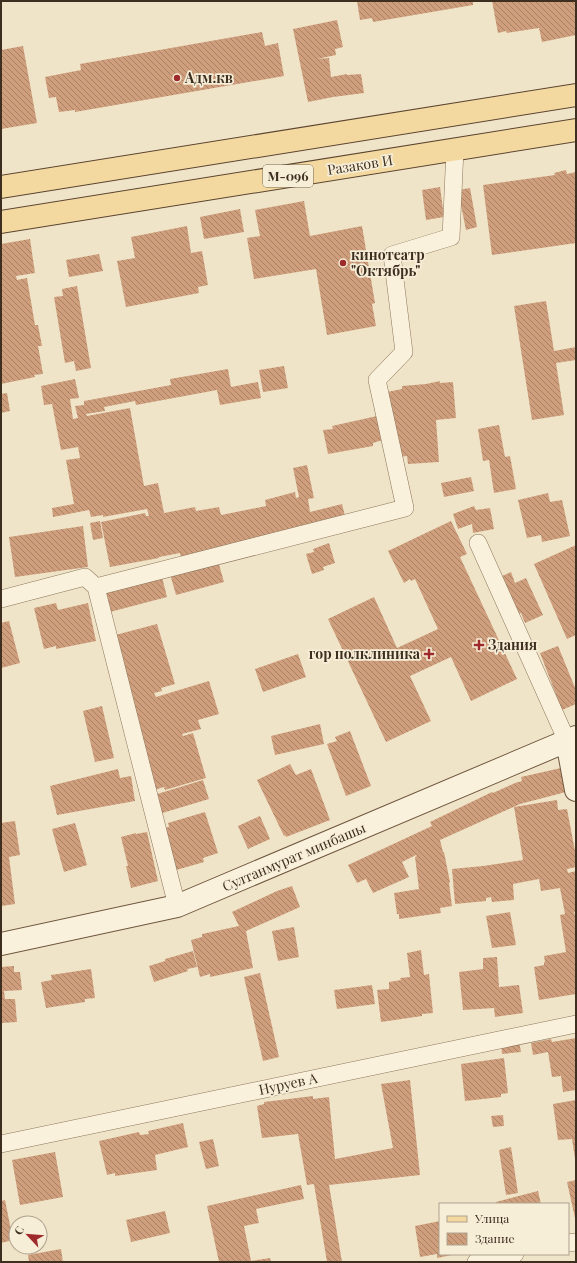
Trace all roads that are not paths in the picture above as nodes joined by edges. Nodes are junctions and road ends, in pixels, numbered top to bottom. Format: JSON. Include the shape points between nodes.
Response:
{"nodes":[{"id":1,"x":576,"y":95,"type":"edge"},
{"id":2,"x":384,"y":126,"type":"junction"},
{"id":3,"x":576,"y":130,"type":"edge"},
{"id":4,"x":455,"y":149,"type":"junction"},
{"id":5,"x":389,"y":160,"type":"junction"},
{"id":6,"x":1,"y":187,"type":"edge"},
{"id":7,"x":1,"y":222,"type":"edge"},
{"id":8,"x":478,"y":543,"type":"dead end"},
{"id":9,"x":96,"y":586,"type":"junction"},
{"id":10,"x":1,"y":599,"type":"edge"},
{"id":11,"x":572,"y":739,"type":"edge"},
{"id":12,"x":576,"y":790,"type":"edge"},
{"id":13,"x":177,"y":906,"type":"junction"},
{"id":14,"x":1,"y":944,"type":"edge"},
{"id":15,"x":576,"y":1024,"type":"edge"},
{"id":16,"x":1,"y":1144,"type":"edge"},
{"id":17,"x":511,"y":1255,"type":"edge"},
{"id":18,"x":476,"y":1262,"type":"edge"}],
"edges":[{"from":1,"to":2,"type":"main road","number":"М-096"},
{"from":2,"to":5,"type":"main road"},
{"from":2,"to":6,"type":"main road","number":"М-096"},
{"from":3,"to":4,"type":"main road","name":"Разаков И","number":"М-096"},
{"from":4,"to":5,"type":"main road","name":"Разаков И","number":"М-096"},
{"from":4,"to":9,"type":"street","via":[[451,237],[392,255],[404,352],[377,380],[405,508]]},
{"from":5,"to":7,"type":"main road","name":"Разаков И","number":"М-096"},
{"from":8,"to":11,"type":"street"},
{"from":9,"to":10,"type":"street","via":[[84,577]]},
{"from":9,"to":13,"type":"street"},
{"from":11,"to":12,"type":"street"},
{"from":11,"to":13,"type":"street","name":"Султанмурат минбашы"},
{"from":13,"to":14,"type":"street","name":"Султанмурат минбашы"},
{"from":15,"to":16,"type":"street","name":"Нуруев А"},
{"from":17,"to":18,"type":"street"}]}
